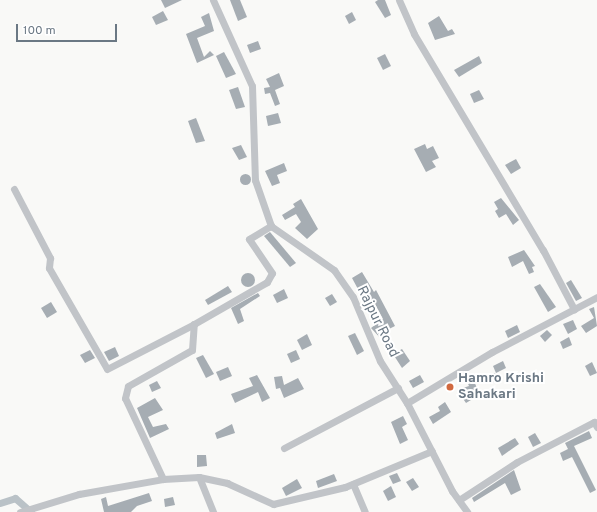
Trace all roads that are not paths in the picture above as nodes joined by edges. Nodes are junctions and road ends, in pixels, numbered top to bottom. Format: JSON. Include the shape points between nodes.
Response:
{"nodes":[{"id":1,"x":214,"y":0,"type":"edge"},
{"id":2,"x":399,"y":0,"type":"edge"},
{"id":3,"x":14,"y":189,"type":"dead end"},
{"id":4,"x":271,"y":226,"type":"junction"},
{"id":5,"x":597,"y":297,"type":"edge"},
{"id":6,"x":574,"y":309,"type":"junction"},
{"id":7,"x":194,"y":324,"type":"junction"},
{"id":8,"x":398,"y":388,"type":"junction"},
{"id":9,"x":407,"y":402,"type":"junction"},
{"id":10,"x":597,"y":427,"type":"edge"},
{"id":11,"x":284,"y":448,"type":"dead end"},
{"id":12,"x":432,"y":452,"type":"junction"},
{"id":13,"x":199,"y":477,"type":"junction"},
{"id":14,"x":163,"y":479,"type":"junction"},
{"id":15,"x":353,"y":484,"type":"junction"},
{"id":16,"x":459,"y":500,"type":"junction"},
{"id":17,"x":20,"y":512,"type":"edge"},
{"id":18,"x":213,"y":512,"type":"edge"},
{"id":19,"x":365,"y":512,"type":"edge"},
{"id":20,"x":467,"y":512,"type":"edge"}],
"edges":[{"from":1,"to":4,"type":"street","via":[[252,86],[255,180]]},
{"from":2,"to":6,"type":"street","via":[[414,34],[543,250]]},
{"from":3,"to":7,"type":"street","via":[[50,258],[49,268],[108,369]]},
{"from":4,"to":7,"type":"street","via":[[250,239],[272,273],[267,282]]},
{"from":4,"to":8,"type":"street","name":"Rajpur Road","via":[[334,270],[353,297],[380,361]]},
{"from":5,"to":6,"type":"street"},
{"from":6,"to":9,"type":"street"},
{"from":7,"to":14,"type":"street","via":[[192,350],[128,386],[125,398]]},
{"from":8,"to":9,"type":"street","name":"Rajpur Road"},
{"from":8,"to":11,"type":"street"},
{"from":9,"to":12,"type":"street","name":"Rajpur Road"},
{"from":10,"to":16,"type":"street","via":[[594,422],[517,462]]},
{"from":12,"to":15,"type":"street"},
{"from":12,"to":16,"type":"street","name":"Rajpur Road"},
{"from":13,"to":14,"type":"street"},
{"from":13,"to":15,"type":"street","via":[[227,483],[273,504]]},
{"from":13,"to":18,"type":"street"},
{"from":14,"to":17,"type":"street","via":[[79,494]]},
{"from":15,"to":19,"type":"street"},
{"from":16,"to":20,"type":"street","name":"Rajpur Road"}]}
